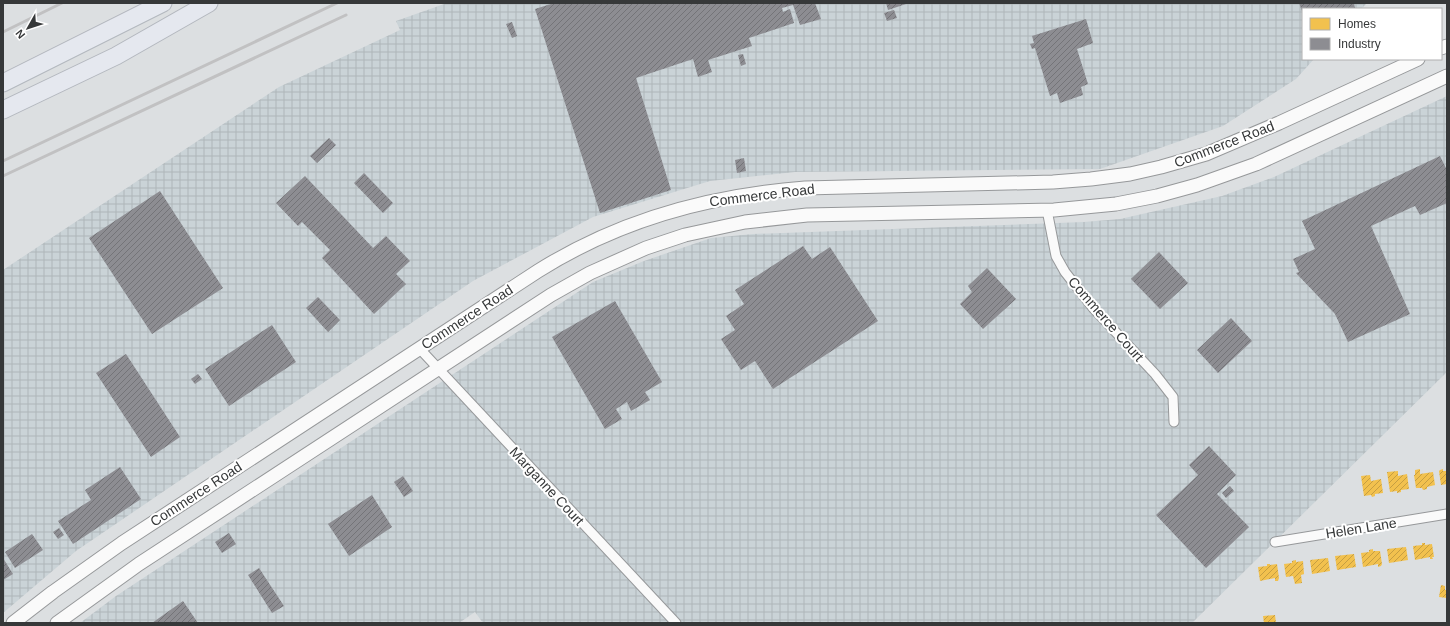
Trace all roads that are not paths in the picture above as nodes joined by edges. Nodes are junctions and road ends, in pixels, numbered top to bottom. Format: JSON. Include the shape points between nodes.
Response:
{"nodes":[{"id":1,"x":163,"y":3,"type":"edge"},
{"id":2,"x":209,"y":3,"type":"edge"},
{"id":3,"x":1416,"y":60,"type":"edge"},
{"id":4,"x":1447,"y":76,"type":"edge"},
{"id":5,"x":3,"y":83,"type":"edge"},
{"id":6,"x":3,"y":110,"type":"edge"},
{"id":7,"x":1047,"y":210,"type":"junction"},
{"id":8,"x":419,"y":348,"type":"junction"},
{"id":9,"x":437,"y":369,"type":"junction"},
{"id":10,"x":1174,"y":422,"type":"dead end"},
{"id":11,"x":1447,"y":514,"type":"edge"},
{"id":12,"x":1275,"y":542,"type":"dead end"},
{"id":13,"x":13,"y":623,"type":"edge"},
{"id":14,"x":57,"y":623,"type":"edge"},
{"id":15,"x":676,"y":623,"type":"edge"}],
"edges":[{"from":1,"to":5,"type":"highway"},
{"from":2,"to":6,"type":"highway","via":[[116,56]]},
{"from":3,"to":8,"type":"main road","name":"Commerce Road","via":[[1224,147],[1186,160],[1130,174],[1053,182],[805,188],[729,197],[681,208],[629,226],[570,252]]},
{"from":4,"to":7,"type":"main road","name":"Commerce Road","via":[[1217,179],[1137,200]]},
{"from":7,"to":9,"type":"main road","name":"Commerce Road","via":[[807,215],[745,222],[685,235],[627,255],[572,282]]},
{"from":7,"to":10,"type":"street","name":"Commerce Court","via":[[1056,256],[1065,272],[1094,309],[1173,397]]},
{"from":8,"to":9,"type":"street","name":"Marganne Court"},
{"from":8,"to":13,"type":"main road","name":"Commerce Road","via":[[122,543]]},
{"from":9,"to":14,"type":"main road","name":"Commerce Road","via":[[139,564]]},
{"from":9,"to":15,"type":"street","name":"Marganne Court"},
{"from":11,"to":12,"type":"street","name":"Helen Lane"}]}
